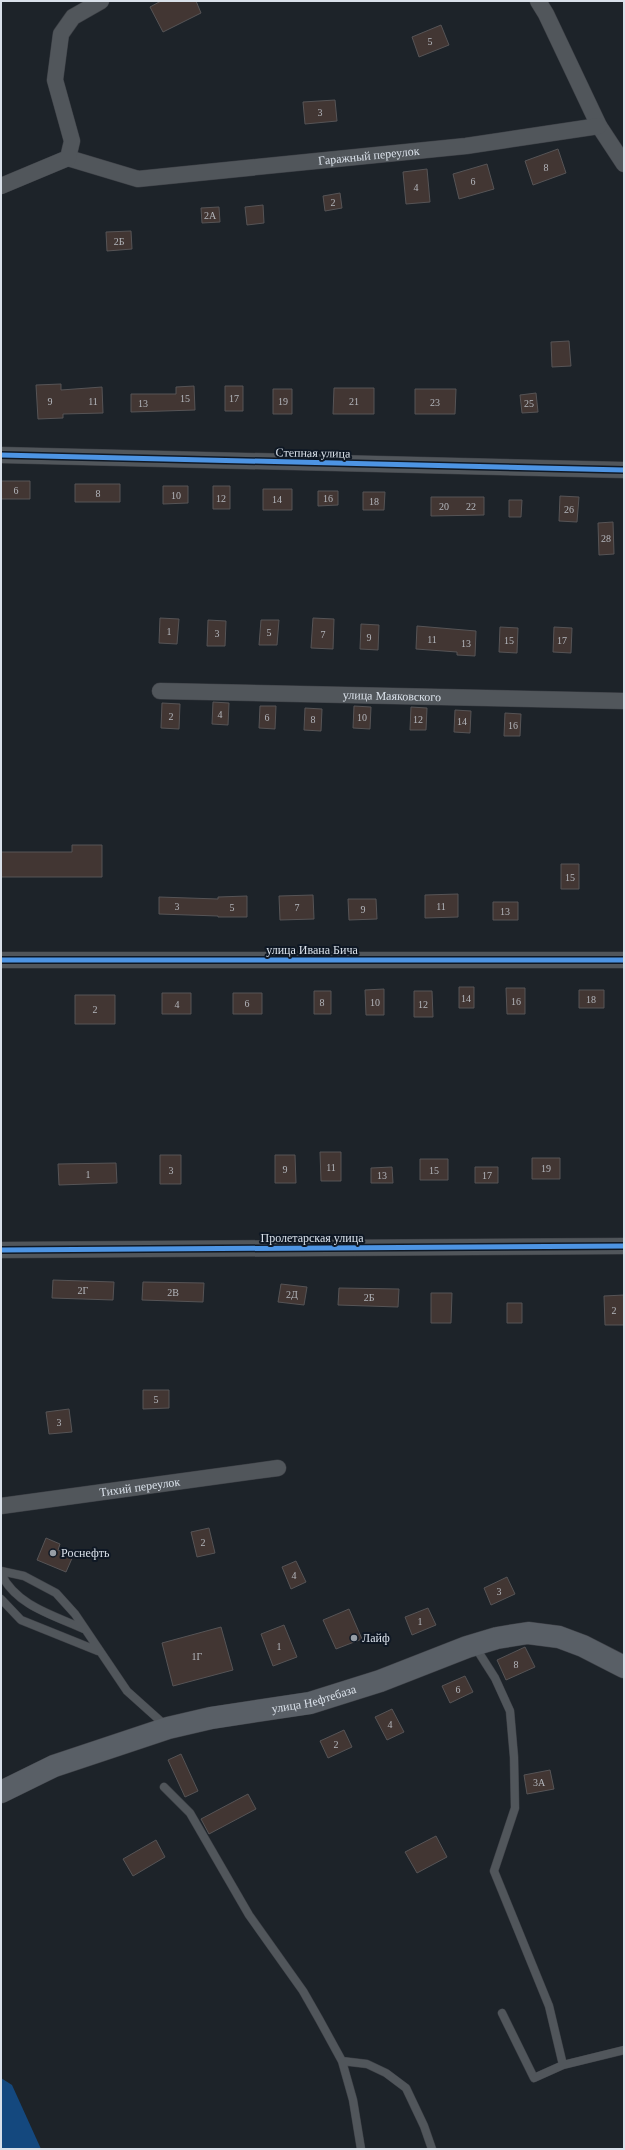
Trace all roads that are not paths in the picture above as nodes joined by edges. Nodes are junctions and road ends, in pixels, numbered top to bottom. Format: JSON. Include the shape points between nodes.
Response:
{"nodes":[{"id":1,"x":101,"y":1,"type":"edge"},
{"id":2,"x":538,"y":1,"type":"edge"},
{"id":3,"x":599,"y":126,"type":"junction"},
{"id":4,"x":68,"y":158,"type":"junction"},
{"id":5,"x":624,"y":164,"type":"edge"},
{"id":6,"x":1,"y":186,"type":"edge"},
{"id":7,"x":1,"y":455,"type":"edge"},
{"id":8,"x":624,"y":470,"type":"edge"},
{"id":9,"x":160,"y":691,"type":"dead end"},
{"id":10,"x":624,"y":701,"type":"edge"},
{"id":11,"x":1,"y":960,"type":"edge"},
{"id":12,"x":624,"y":960,"type":"edge"},
{"id":13,"x":624,"y":1246,"type":"edge"},
{"id":14,"x":1,"y":1250,"type":"edge"},
{"id":15,"x":278,"y":1468,"type":"dead end"},
{"id":16,"x":1,"y":1506,"type":"edge"},
{"id":17,"x":1,"y":1571,"type":"edge"},
{"id":18,"x":1,"y":1574,"type":"edge"},
{"id":19,"x":1,"y":1598,"type":"edge"},
{"id":20,"x":85,"y":1629,"type":"junction"},
{"id":21,"x":473,"y":1645,"type":"junction"},
{"id":22,"x":98,"y":1651,"type":"junction"},
{"id":23,"x":624,"y":1667,"type":"edge"},
{"id":24,"x":168,"y":1728,"type":"junction"},
{"id":25,"x":164,"y":1787,"type":"dead end"},
{"id":26,"x":1,"y":1792,"type":"edge"},
{"id":27,"x":502,"y":2013,"type":"dead end"},
{"id":28,"x":624,"y":2050,"type":"edge"},
{"id":29,"x":342,"y":2061,"type":"junction"},
{"id":30,"x":563,"y":2065,"type":"junction"},
{"id":31,"x":361,"y":2149,"type":"edge"},
{"id":32,"x":432,"y":2149,"type":"edge"}],
"edges":[{"from":1,"to":4,"type":"street","via":[[73,17],[61,34],[55,80],[72,141]]},
{"from":2,"to":3,"type":"street"},
{"from":3,"to":4,"type":"street","name":"Гаражный переулок","via":[[466,146],[138,180]]},
{"from":3,"to":5,"type":"street"},
{"from":4,"to":6,"type":"street"},
{"from":7,"to":8,"type":"street","name":"Степная улица"},
{"from":9,"to":10,"type":"street","name":"улица Маяковского"},
{"from":11,"to":12,"type":"street","name":"улица Ивана Бича"},
{"from":13,"to":14,"type":"street","name":"Пролетарская улица"},
{"from":15,"to":16,"type":"street","name":"Тихий переулок"},
{"from":17,"to":20,"type":"lane","via":[[24,1576],[56,1593]]},
{"from":18,"to":20,"type":"lane","via":[[6,1585],[26,1603]]},
{"from":19,"to":22,"type":"lane","via":[[21,1620]]},
{"from":20,"to":22,"type":"lane"},
{"from":21,"to":23,"type":"main road","name":"улица Нефтебаза","via":[[528,1632],[559,1637]]},
{"from":21,"to":24,"type":"main road","name":"улица Нефтебаза","via":[[380,1681],[310,1702],[211,1718]]},
{"from":21,"to":30,"type":"lane","via":[[495,1678],[510,1711],[514,1750],[515,1808],[494,1870],[549,2006]]},
{"from":22,"to":24,"type":"lane","via":[[127,1691]]},
{"from":24,"to":26,"type":"main road","name":"улица Нефтебаза","via":[[54,1766]]},
{"from":25,"to":29,"type":"lane","via":[[190,1813],[249,1915],[303,1991]]},
{"from":27,"to":30,"type":"lane","via":[[534,2078]]},
{"from":28,"to":30,"type":"lane"},
{"from":29,"to":31,"type":"lane","via":[[353,2100]]},
{"from":29,"to":32,"type":"lane","via":[[367,2064],[386,2073],[406,2088]]}]}
